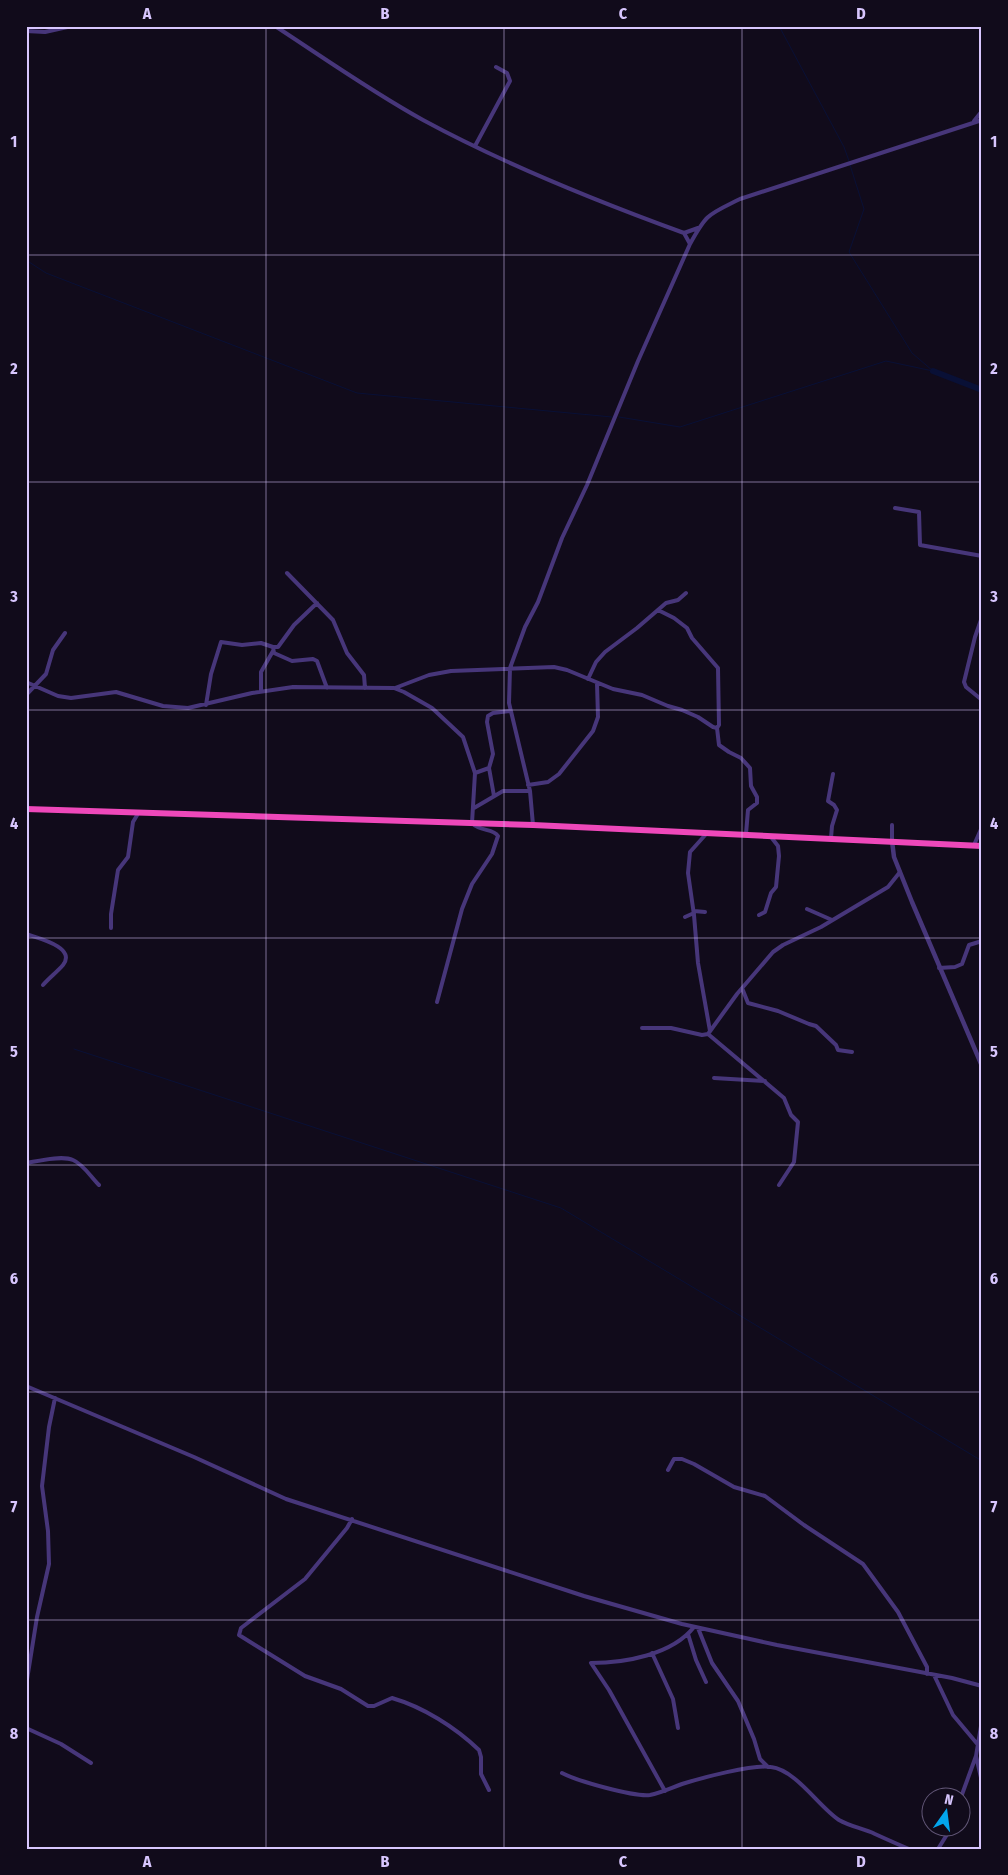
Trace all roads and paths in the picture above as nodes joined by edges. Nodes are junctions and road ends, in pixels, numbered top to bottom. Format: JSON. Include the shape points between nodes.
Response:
{"nodes":[{"id":1,"x":72,"y":26,"type":"edge"},
{"id":2,"x":275,"y":26,"type":"edge"},
{"id":3,"x":26,"y":31,"type":"edge"},
{"id":4,"x":496,"y":67,"type":"dead end"},
{"id":5,"x":982,"y":111,"type":"edge"},
{"id":6,"x":982,"y":120,"type":"edge"},
{"id":7,"x":974,"y":122,"type":"junction"},
{"id":8,"x":475,"y":146,"type":"junction"},
{"id":9,"x":698,"y":228,"type":"junction"},
{"id":10,"x":684,"y":233,"type":"junction"},
{"id":11,"x":690,"y":244,"type":"junction"},
{"id":12,"x":895,"y":508,"type":"dead end"},
{"id":13,"x":982,"y":556,"type":"edge"},
{"id":14,"x":287,"y":573,"type":"dead end"},
{"id":15,"x":686,"y":593,"type":"dead end"},
{"id":16,"x":317,"y":603,"type":"junction"},
{"id":17,"x":658,"y":610,"type":"junction"},
{"id":18,"x":982,"y":617,"type":"edge"},
{"id":19,"x":65,"y":633,"type":"dead end"},
{"id":20,"x":273,"y":649,"type":"junction"},
{"id":21,"x":510,"y":668,"type":"junction"},
{"id":22,"x":588,"y":679,"type":"junction"},
{"id":23,"x":26,"y":682,"type":"edge"},
{"id":24,"x":597,"y":683,"type":"junction"},
{"id":25,"x":35,"y":687,"type":"junction"},
{"id":26,"x":328,"y":688,"type":"junction"},
{"id":27,"x":365,"y":688,"type":"junction"},
{"id":28,"x":394,"y":688,"type":"junction"},
{"id":29,"x":261,"y":692,"type":"junction"},
{"id":30,"x":26,"y":695,"type":"edge"},
{"id":31,"x":982,"y":700,"type":"edge"},
{"id":32,"x":206,"y":705,"type":"junction"},
{"id":33,"x":510,"y":711,"type":"junction"},
{"id":34,"x":717,"y":728,"type":"junction"},
{"id":35,"x":489,"y":768,"type":"junction"},
{"id":36,"x":475,"y":773,"type":"junction"},
{"id":37,"x":833,"y":774,"type":"dead end"},
{"id":38,"x":528,"y":785,"type":"junction"},
{"id":39,"x":530,"y":790,"type":"junction"},
{"id":40,"x":494,"y":796,"type":"junction"},
{"id":41,"x":474,"y":808,"type":"junction"},
{"id":42,"x":26,"y":809,"type":"edge"},
{"id":43,"x":139,"y":812,"type":"junction"},
{"id":44,"x":472,"y":823,"type":"junction"},
{"id":45,"x":533,"y":825,"type":"junction"},
{"id":46,"x":892,"y":825,"type":"dead end"},
{"id":47,"x":982,"y":827,"type":"edge"},
{"id":48,"x":707,"y":833,"type":"junction"},
{"id":49,"x":746,"y":834,"type":"junction"},
{"id":50,"x":769,"y":835,"type":"junction"},
{"id":51,"x":831,"y":838,"type":"junction"},
{"id":52,"x":892,"y":841,"type":"junction"},
{"id":53,"x":974,"y":845,"type":"junction"},
{"id":54,"x":982,"y":846,"type":"edge"},
{"id":55,"x":900,"y":872,"type":"junction"},
{"id":56,"x":806,"y":909,"type":"dead end"},
{"id":57,"x":694,"y":912,"type":"junction"},
{"id":58,"x":705,"y":912,"type":"dead end"},
{"id":59,"x":759,"y":915,"type":"dead end"},
{"id":60,"x":685,"y":917,"type":"dead end"},
{"id":61,"x":832,"y":920,"type":"junction"},
{"id":62,"x":111,"y":928,"type":"dead end"},
{"id":63,"x":26,"y":934,"type":"edge"},
{"id":64,"x":982,"y":941,"type":"edge"},
{"id":65,"x":939,"y":968,"type":"junction"},
{"id":66,"x":43,"y":985,"type":"dead end"},
{"id":67,"x":742,"y":988,"type":"junction"},
{"id":68,"x":437,"y":1002,"type":"dead end"},
{"id":69,"x":642,"y":1028,"type":"dead end"},
{"id":70,"x":709,"y":1033,"type":"junction"},
{"id":71,"x":852,"y":1052,"type":"dead end"},
{"id":72,"x":982,"y":1066,"type":"edge"},
{"id":73,"x":714,"y":1078,"type":"dead end"},
{"id":74,"x":764,"y":1081,"type":"junction"},
{"id":75,"x":26,"y":1163,"type":"edge"},
{"id":76,"x":99,"y":1185,"type":"dead end"},
{"id":77,"x":779,"y":1185,"type":"dead end"},
{"id":78,"x":26,"y":1386,"type":"edge"},
{"id":79,"x":55,"y":1398,"type":"junction"},
{"id":80,"x":668,"y":1470,"type":"dead end"},
{"id":81,"x":352,"y":1519,"type":"junction"},
{"id":82,"x":696,"y":1627,"type":"junction"},
{"id":83,"x":688,"y":1634,"type":"junction"},
{"id":84,"x":652,"y":1653,"type":"junction"},
{"id":85,"x":928,"y":1674,"type":"junction"},
{"id":86,"x":934,"y":1675,"type":"junction"},
{"id":87,"x":706,"y":1682,"type":"dead end"},
{"id":88,"x":26,"y":1686,"type":"edge"},
{"id":89,"x":982,"y":1686,"type":"edge"},
{"id":90,"x":982,"y":1720,"type":"edge"},
{"id":91,"x":26,"y":1728,"type":"edge"},
{"id":92,"x":678,"y":1728,"type":"dead end"},
{"id":93,"x":979,"y":1746,"type":"junction"},
{"id":94,"x":976,"y":1756,"type":"junction"},
{"id":95,"x":91,"y":1763,"type":"dead end"},
{"id":96,"x":768,"y":1767,"type":"junction"},
{"id":97,"x":562,"y":1773,"type":"dead end"},
{"id":98,"x":982,"y":1782,"type":"edge"},
{"id":99,"x":964,"y":1788,"type":"edge"},
{"id":100,"x":489,"y":1790,"type":"dead end"},
{"id":101,"x":664,"y":1791,"type":"junction"},
{"id":102,"x":945,"y":1838,"type":"edge"},
{"id":103,"x":909,"y":1849,"type":"edge"},
{"id":104,"x":938,"y":1849,"type":"edge"}],
"edges":[{"from":1,"to":3,"type":"street","via":[[44,32]]},
{"from":2,"to":8,"type":"street","via":[[373,90]]},
{"from":4,"to":8,"type":"street","via":[[507,73],[510,81]]},
{"from":5,"to":7,"type":"street"},
{"from":6,"to":7,"type":"street"},
{"from":7,"to":9,"type":"street","via":[[740,199],[708,215]]},
{"from":8,"to":10,"type":"street","via":[[528,171]]},
{"from":9,"to":10,"type":"street"},
{"from":9,"to":11,"type":"street"},
{"from":10,"to":11,"type":"street"},
{"from":11,"to":21,"type":"street","via":[[562,538]]},
{"from":12,"to":13,"type":"street","via":[[919,512],[920,545]]},
{"from":14,"to":16,"type":"street"},
{"from":15,"to":17,"type":"street"},
{"from":16,"to":20,"type":"street","via":[[289,631],[281,645]]},
{"from":16,"to":27,"type":"street","via":[[333,620],[347,653],[364,675]]},
{"from":17,"to":22,"type":"street","via":[[600,656]]},
{"from":17,"to":34,"type":"street","via":[[687,628],[718,668]]},
{"from":18,"to":31,"type":"street","via":[[964,685]]},
{"from":19,"to":25,"type":"street","via":[[53,650],[48,670]]},
{"from":20,"to":26,"type":"street","via":[[292,660],[317,661]]},
{"from":20,"to":29,"type":"street","via":[[261,672]]},
{"from":20,"to":32,"type":"street","via":[[261,643],[221,642]]},
{"from":21,"to":22,"type":"street","via":[[561,668]]},
{"from":21,"to":28,"type":"street","via":[[437,673]]},
{"from":21,"to":33,"type":"street"},
{"from":22,"to":24,"type":"street"},
{"from":23,"to":25,"type":"street"},
{"from":24,"to":34,"type":"street","via":[[682,710]]},
{"from":24,"to":38,"type":"street","via":[[598,717],[593,731],[559,774],[548,782]]},
{"from":25,"to":30,"type":"street"},
{"from":25,"to":32,"type":"street","via":[[71,698],[116,692],[163,706],[188,708]]},
{"from":26,"to":27,"type":"street"},
{"from":26,"to":29,"type":"street","via":[[293,687]]},
{"from":27,"to":28,"type":"street"},
{"from":28,"to":36,"type":"street","via":[[432,708],[460,732]]},
{"from":29,"to":32,"type":"street"},
{"from":33,"to":35,"type":"street","via":[[488,716],[493,754]]},
{"from":33,"to":38,"type":"street"},
{"from":34,"to":49,"type":"street","via":[[720,745],[750,768],[751,786],[758,801],[748,810]]},
{"from":35,"to":36,"type":"street"},
{"from":35,"to":40,"type":"street"},
{"from":36,"to":41,"type":"street"},
{"from":37,"to":51,"type":"street","via":[[828,801],[837,810]]},
{"from":38,"to":39,"type":"street"},
{"from":39,"to":40,"type":"street","via":[[503,791]]},
{"from":39,"to":45,"type":"street"},
{"from":40,"to":41,"type":"street"},
{"from":41,"to":44,"type":"street"},
{"from":42,"to":43,"type":"highway"},
{"from":43,"to":44,"type":"highway"},
{"from":43,"to":62,"type":"street","via":[[133,822],[128,857],[118,870],[110,914]]},
{"from":44,"to":45,"type":"highway"},
{"from":44,"to":68,"type":"street","via":[[498,836],[492,854],[472,884],[462,909]]},
{"from":45,"to":48,"type":"highway"},
{"from":46,"to":52,"type":"street"},
{"from":47,"to":53,"type":"street"},
{"from":48,"to":49,"type":"highway"},
{"from":48,"to":57,"type":"street","via":[[690,852],[688,873]]},
{"from":49,"to":50,"type":"highway"},
{"from":50,"to":51,"type":"highway"},
{"from":50,"to":59,"type":"street","via":[[778,846],[776,887],[765,912]]},
{"from":51,"to":52,"type":"highway"},
{"from":52,"to":53,"type":"highway"},
{"from":52,"to":55,"type":"street"},
{"from":53,"to":54,"type":"highway"},
{"from":55,"to":61,"type":"street","via":[[888,887]]},
{"from":55,"to":65,"type":"street"},
{"from":56,"to":61,"type":"street"},
{"from":57,"to":58,"type":"street"},
{"from":57,"to":60,"type":"street"},
{"from":57,"to":70,"type":"street"},
{"from":61,"to":67,"type":"street","via":[[773,952]]},
{"from":63,"to":66,"type":"street","via":[[61,947],[65,954],[62,965]]},
{"from":64,"to":65,"type":"street","via":[[969,944],[962,964]]},
{"from":65,"to":72,"type":"street"},
{"from":67,"to":70,"type":"street"},
{"from":67,"to":71,"type":"street","via":[[748,1003],[816,1026],[838,1050]]},
{"from":69,"to":70,"type":"street","via":[[671,1028],[702,1035]]},
{"from":70,"to":74,"type":"street","via":[[722,1048]]},
{"from":73,"to":74,"type":"street"},
{"from":74,"to":77,"type":"street","via":[[784,1098],[791,1115],[798,1122],[794,1162]]},
{"from":75,"to":76,"type":"street","via":[[70,1159]]},
{"from":78,"to":79,"type":"street"},
{"from":79,"to":81,"type":"street","via":[[286,1499]]},
{"from":79,"to":88,"type":"street","via":[[42,1483],[49,1564],[37,1613]]},
{"from":80,"to":85,"type":"street","via":[[674,1460],[682,1459],[734,1487],[765,1496],[863,1564],[898,1612]]},
{"from":81,"to":82,"type":"street","via":[[584,1596]]},
{"from":81,"to":100,"type":"street","via":[[309,1576],[241,1628],[239,1634],[305,1676],[341,1689],[368,1706],[392,1698],[434,1716],[479,1750],[480,1772]]},
{"from":82,"to":83,"type":"street"},
{"from":82,"to":85,"type":"street"},
{"from":82,"to":96,"type":"street","via":[[708,1656],[738,1701],[760,1759]]},
{"from":83,"to":84,"type":"street","via":[[671,1647]]},
{"from":83,"to":87,"type":"street"},
{"from":84,"to":92,"type":"street","via":[[673,1699]]},
{"from":84,"to":101,"type":"street","via":[[611,1663],[591,1663]]},
{"from":85,"to":86,"type":"street"},
{"from":86,"to":89,"type":"street"},
{"from":86,"to":93,"type":"street","via":[[953,1715]]},
{"from":90,"to":93,"type":"street"},
{"from":91,"to":95,"type":"street","via":[[61,1744]]},
{"from":93,"to":94,"type":"street"},
{"from":94,"to":98,"type":"street"},
{"from":94,"to":99,"type":"street"},
{"from":96,"to":101,"type":"street","via":[[714,1776]]},
{"from":96,"to":103,"type":"street","via":[[781,1770],[844,1822]]},
{"from":97,"to":101,"type":"street","via":[[630,1794],[651,1795]]},
{"from":102,"to":104,"type":"street"}]}
